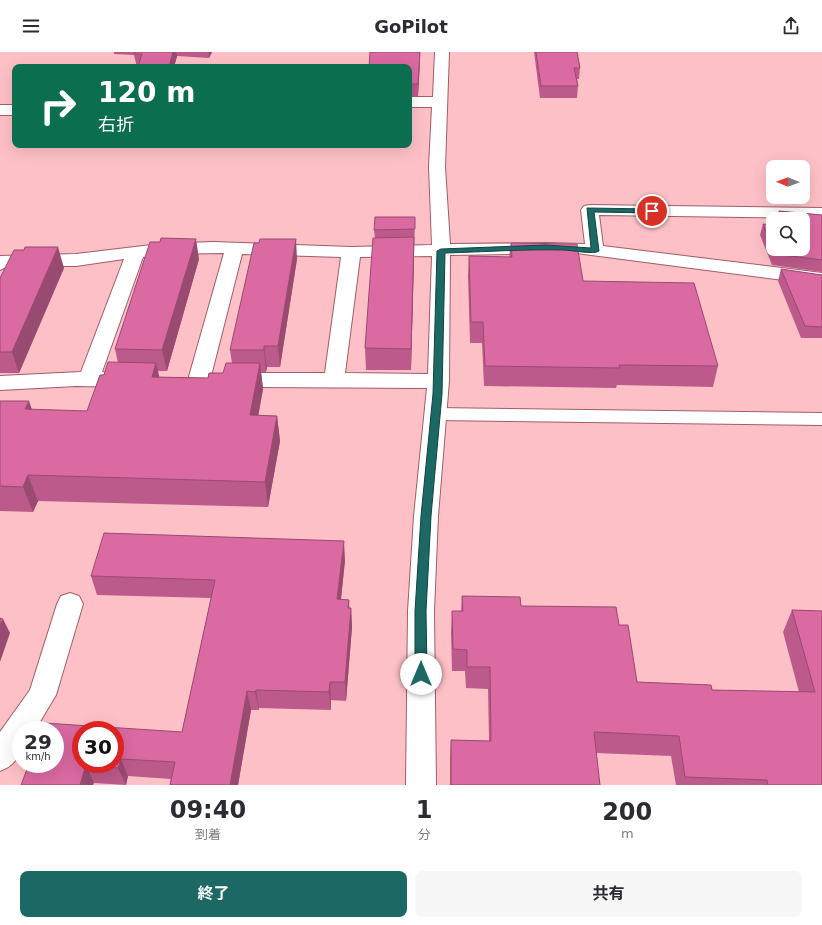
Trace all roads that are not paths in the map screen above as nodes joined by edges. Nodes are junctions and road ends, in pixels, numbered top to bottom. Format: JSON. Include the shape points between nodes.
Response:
{"nodes":[{"id":1,"x":442,"y":52,"type":"edge"},
{"id":2,"x":412,"y":102,"type":"edge"},
{"id":3,"x":440,"y":102,"type":"junction"},
{"id":4,"x":0,"y":110,"type":"edge"},
{"id":5,"x":12,"y":110,"type":"edge"},
{"id":6,"x":822,"y":213,"type":"edge"},
{"id":7,"x":234,"y":248,"type":"junction"},
{"id":8,"x":441,"y":251,"type":"junction"},
{"id":9,"x":595,"y":251,"type":"junction"},
{"id":10,"x":136,"y":252,"type":"junction"},
{"id":11,"x":351,"y":252,"type":"junction"},
{"id":12,"x":0,"y":264,"type":"edge"},
{"id":13,"x":822,"y":278,"type":"edge"},
{"id":14,"x":89,"y":379,"type":"junction"},
{"id":15,"x":144,"y":380,"type":"edge"},
{"id":16,"x":334,"y":381,"type":"junction"},
{"id":17,"x":438,"y":381,"type":"junction"},
{"id":18,"x":0,"y":383,"type":"edge"},
{"id":19,"x":435,"y":414,"type":"junction"},
{"id":20,"x":822,"y":419,"type":"edge"},
{"id":21,"x":70,"y":604,"type":"dead end"},
{"id":22,"x":0,"y":757,"type":"edge"},
{"id":23,"x":421,"y":785,"type":"edge"}],
"edges":[{"from":1,"to":3,"type":"street"},
{"from":2,"to":3,"type":"street"},
{"from":3,"to":8,"type":"street","via":[[438,167]]},
{"from":4,"to":5,"type":"street"},
{"from":6,"to":9,"type":"street","via":[[590,210]]},
{"from":7,"to":10,"type":"street","via":[[175,248]]},
{"from":7,"to":11,"type":"street"},
{"from":7,"to":16,"type":"street","via":[[191,380]]},
{"from":8,"to":9,"type":"street","via":[[546,248]]},
{"from":8,"to":11,"type":"street"},
{"from":8,"to":17,"type":"street"},
{"from":9,"to":13,"type":"street"},
{"from":10,"to":12,"type":"street","via":[[76,260],[2,261]]},
{"from":10,"to":14,"type":"street"},
{"from":11,"to":16,"type":"street"},
{"from":14,"to":15,"type":"street"},
{"from":14,"to":18,"type":"street"},
{"from":16,"to":17,"type":"street"},
{"from":17,"to":19,"type":"street"},
{"from":19,"to":20,"type":"lane"},
{"from":19,"to":23,"type":"street","via":[[421,611]]},
{"from":21,"to":22,"type":"street","via":[[42,695]]}]}
